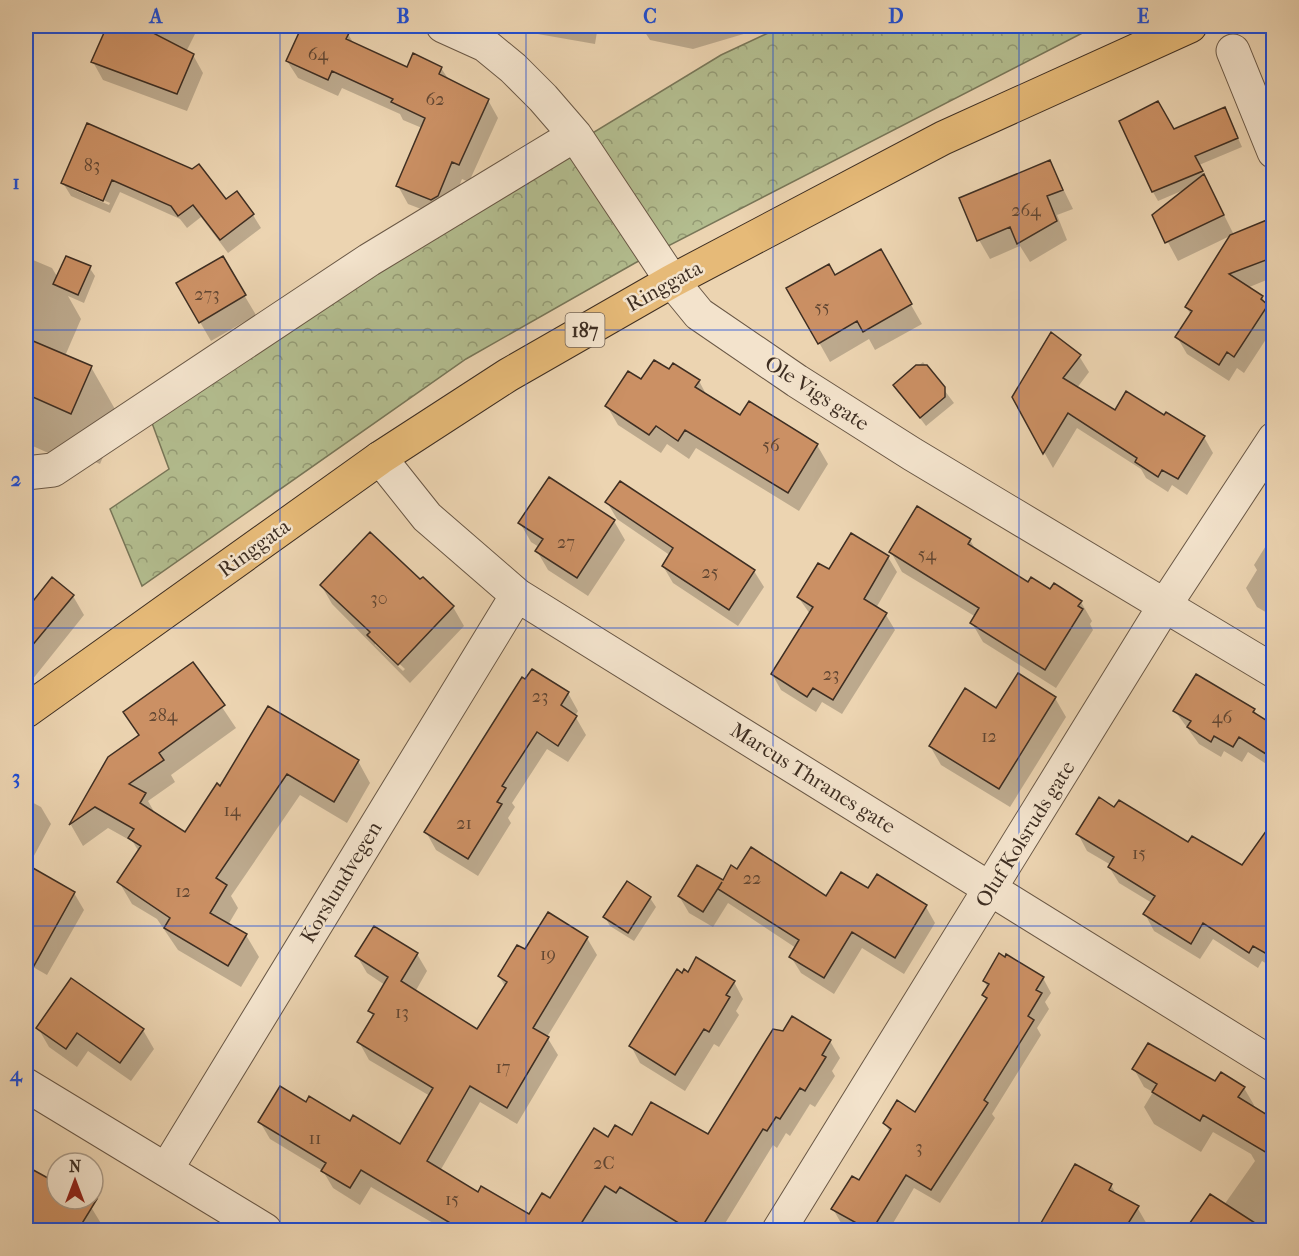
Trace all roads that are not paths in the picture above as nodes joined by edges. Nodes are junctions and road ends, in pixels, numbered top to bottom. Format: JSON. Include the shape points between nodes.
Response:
{"nodes":[{"id":1,"x":443,"y":26,"type":"edge"},
{"id":2,"x":1190,"y":26,"type":"edge"},
{"id":3,"x":1233,"y":51,"type":"dead end"},
{"id":4,"x":575,"y":135,"type":"junction"},
{"id":5,"x":1274,"y":152,"type":"edge"},
{"id":6,"x":672,"y":281,"type":"junction"},
{"id":7,"x":1274,"y":439,"type":"edge"},
{"id":8,"x":380,"y":458,"type":"junction"},
{"id":9,"x":26,"y":473,"type":"edge"},
{"id":10,"x":517,"y":595,"type":"junction"},
{"id":11,"x":1165,"y":605,"type":"junction"},
{"id":12,"x":1274,"y":671,"type":"edge"},
{"id":13,"x":26,"y":711,"type":"edge"},
{"id":14,"x":992,"y":888,"type":"junction"},
{"id":15,"x":1274,"y":1065,"type":"edge"},
{"id":16,"x":26,"y":1085,"type":"edge"},
{"id":17,"x":166,"y":1170,"type":"junction"},
{"id":18,"x":265,"y":1230,"type":"edge"},
{"id":19,"x":779,"y":1230,"type":"edge"}],
"edges":[{"from":1,"to":4,"type":"street","name":"Ole Vigs gate","via":[[485,45],[513,68]]},
{"from":2,"to":6,"type":"main road","name":"Ringgata","number":"187","via":[[943,138]]},
{"from":3,"to":5,"type":"street"},
{"from":4,"to":6,"type":"street","name":"Ole Vigs gate"},
{"from":4,"to":9,"type":"street","via":[[369,260],[53,470]]},
{"from":6,"to":8,"type":"main road","name":"Ringgata","number":"187","via":[[508,375]]},
{"from":6,"to":11,"type":"street","name":"Ole Vigs gate","via":[[699,314],[797,381]]},
{"from":7,"to":11,"type":"street","name":"Oluf Kolsruds gate"},
{"from":8,"to":10,"type":"street","name":"Marcus Thranes gate","via":[[427,517]]},
{"from":8,"to":13,"type":"main road","name":"Ringgata","number":"187"},
{"from":10,"to":14,"type":"street","name":"Marcus Thranes gate"},
{"from":10,"to":17,"type":"street","name":"Korslundvegen"},
{"from":11,"to":12,"type":"street","name":"Ole Vigs gate"},
{"from":11,"to":14,"type":"street","name":"Oluf Kolsruds gate"},
{"from":14,"to":15,"type":"street","name":"Marcus Thranes gate"},
{"from":14,"to":19,"type":"street","name":"Oluf Kolsruds gate"},
{"from":16,"to":17,"type":"street"},
{"from":17,"to":18,"type":"street"}]}
